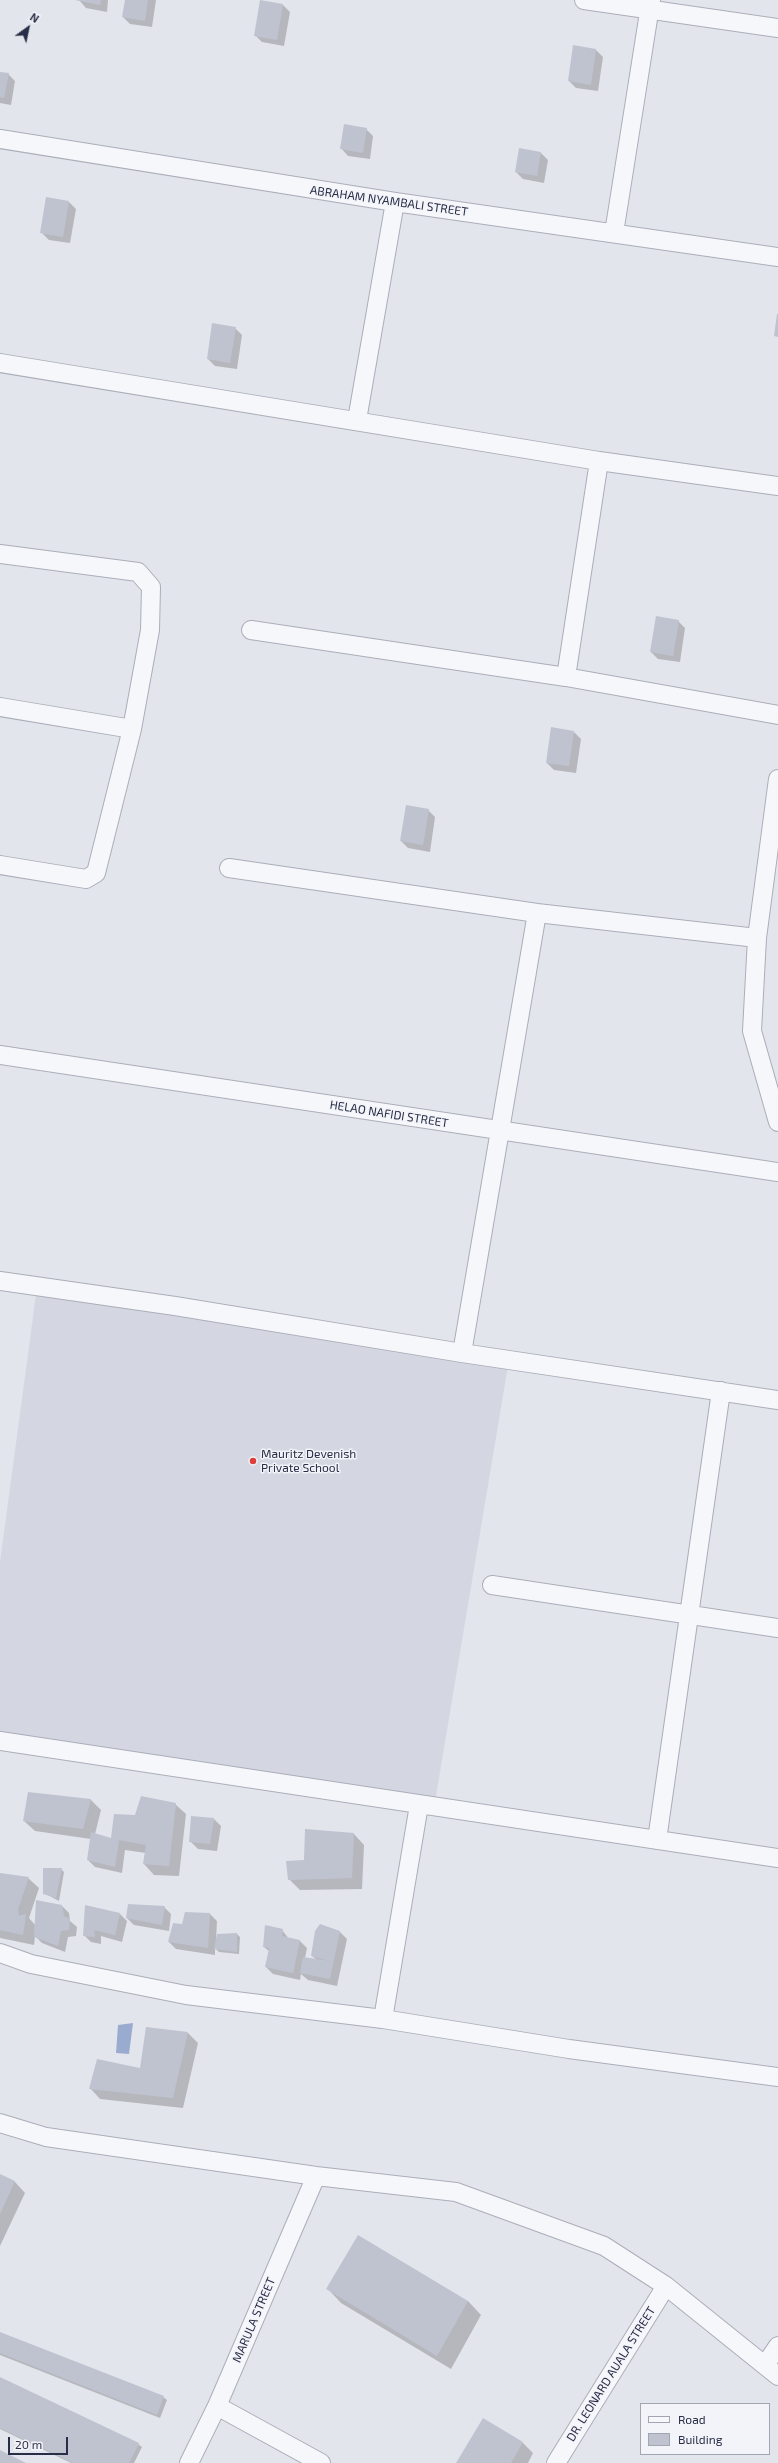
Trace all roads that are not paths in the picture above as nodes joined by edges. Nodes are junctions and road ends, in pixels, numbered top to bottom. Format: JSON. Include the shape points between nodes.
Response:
{"nodes":[{"id":1,"x":584,"y":0,"type":"edge"},
{"id":2,"x":650,"y":5,"type":"edge"},
{"id":3,"x":778,"y":28,"type":"edge"},
{"id":4,"x":0,"y":139,"type":"edge"},
{"id":5,"x":395,"y":202,"type":"junction"},
{"id":6,"x":614,"y":233,"type":"junction"},
{"id":7,"x":778,"y":257,"type":"edge"},
{"id":8,"x":0,"y":363,"type":"edge"},
{"id":9,"x":356,"y":420,"type":"junction"},
{"id":10,"x":599,"y":461,"type":"junction"},
{"id":11,"x":778,"y":486,"type":"edge"},
{"id":12,"x":0,"y":554,"type":"edge"},
{"id":13,"x":251,"y":630,"type":"dead end"},
{"id":14,"x":566,"y":677,"type":"junction"},
{"id":15,"x":0,"y":707,"type":"edge"},
{"id":16,"x":778,"y":715,"type":"edge"},
{"id":17,"x":132,"y":728,"type":"junction"},
{"id":18,"x":778,"y":779,"type":"edge"},
{"id":19,"x":0,"y":866,"type":"edge"},
{"id":20,"x":229,"y":868,"type":"dead end"},
{"id":21,"x":537,"y":913,"type":"junction"},
{"id":22,"x":756,"y":938,"type":"junction"},
{"id":23,"x":0,"y":1055,"type":"edge"},
{"id":24,"x":778,"y":1122,"type":"edge"},
{"id":25,"x":498,"y":1130,"type":"junction"},
{"id":26,"x":778,"y":1172,"type":"edge"},
{"id":27,"x":0,"y":1281,"type":"edge"},
{"id":28,"x":462,"y":1353,"type":"junction"},
{"id":29,"x":721,"y":1391,"type":"junction"},
{"id":30,"x":778,"y":1400,"type":"edge"},
{"id":31,"x":492,"y":1585,"type":"dead end"},
{"id":32,"x":689,"y":1614,"type":"junction"},
{"id":33,"x":778,"y":1628,"type":"edge"},
{"id":34,"x":0,"y":1741,"type":"edge"},
{"id":35,"x":419,"y":1805,"type":"junction"},
{"id":36,"x":657,"y":1840,"type":"junction"},
{"id":37,"x":778,"y":1858,"type":"edge"},
{"id":38,"x":0,"y":1953,"type":"edge"},
{"id":39,"x":383,"y":2020,"type":"junction"},
{"id":40,"x":778,"y":2077,"type":"edge"},
{"id":41,"x":0,"y":2123,"type":"edge"},
{"id":42,"x":316,"y":2176,"type":"junction"},
{"id":43,"x":666,"y":2286,"type":"junction"},
{"id":44,"x":778,"y":2346,"type":"edge"},
{"id":45,"x":771,"y":2370,"type":"edge"},
{"id":46,"x":217,"y":2406,"type":"junction"},
{"id":47,"x":188,"y":2463,"type":"edge"},
{"id":48,"x":321,"y":2463,"type":"edge"},
{"id":49,"x":556,"y":2463,"type":"edge"}],
"edges":[{"from":1,"to":2,"type":"street"},
{"from":2,"to":3,"type":"street"},
{"from":2,"to":6,"type":"street"},
{"from":4,"to":5,"type":"street","name":"ABRAHAM NYAMBALI STREET"},
{"from":5,"to":6,"type":"street","name":"ABRAHAM NYAMBALI STREET"},
{"from":5,"to":9,"type":"street"},
{"from":6,"to":7,"type":"street","name":"ABRAHAM NYAMBALI STREET"},
{"from":8,"to":9,"type":"street"},
{"from":9,"to":10,"type":"street"},
{"from":10,"to":11,"type":"street"},
{"from":10,"to":14,"type":"street"},
{"from":12,"to":17,"type":"street","via":[[138,572],[151,587],[150,630]]},
{"from":13,"to":14,"type":"street"},
{"from":14,"to":16,"type":"street"},
{"from":15,"to":17,"type":"street"},
{"from":17,"to":19,"type":"street","via":[[96,873],[86,879]]},
{"from":18,"to":22,"type":"street"},
{"from":20,"to":21,"type":"street"},
{"from":21,"to":22,"type":"street"},
{"from":21,"to":25,"type":"street"},
{"from":22,"to":24,"type":"street","via":[[752,1031]]},
{"from":23,"to":25,"type":"street","name":"HELAO NAFIDI STREET"},
{"from":25,"to":26,"type":"street","name":"HELAO NAFIDI STREET"},
{"from":25,"to":28,"type":"street"},
{"from":27,"to":28,"type":"street","via":[[175,1306]]},
{"from":28,"to":29,"type":"street"},
{"from":29,"to":30,"type":"street"},
{"from":29,"to":32,"type":"street"},
{"from":31,"to":32,"type":"street"},
{"from":32,"to":33,"type":"street"},
{"from":32,"to":36,"type":"street"},
{"from":34,"to":35,"type":"street"},
{"from":35,"to":36,"type":"street"},
{"from":35,"to":39,"type":"street"},
{"from":36,"to":37,"type":"street"},
{"from":38,"to":39,"type":"street","via":[[31,1964],[186,1995]]},
{"from":39,"to":40,"type":"street","via":[[569,2049]]},
{"from":41,"to":42,"type":"street","via":[[46,2137]]},
{"from":42,"to":43,"type":"street","via":[[456,2192],[604,2246]]},
{"from":42,"to":46,"type":"street","name":"MARULA STREET"},
{"from":43,"to":45,"type":"street"},
{"from":43,"to":49,"type":"street","name":"DR. LEONARD AUALA STREET"},
{"from":44,"to":45,"type":"street"},
{"from":46,"to":47,"type":"street","name":"MARULA STREET"},
{"from":46,"to":48,"type":"street"}]}
